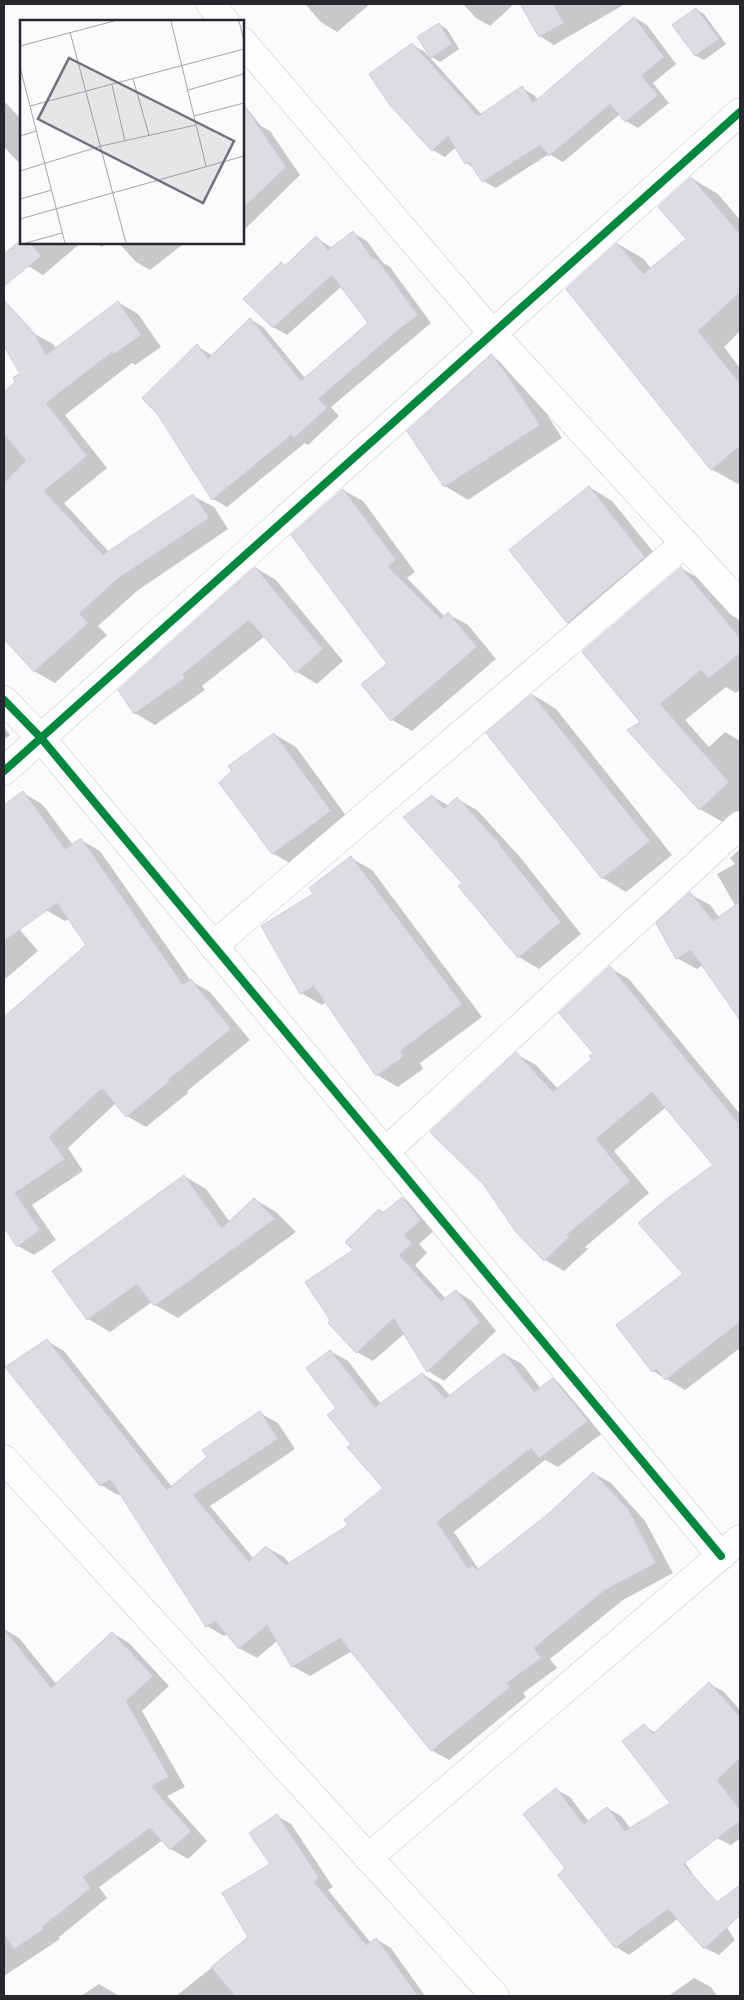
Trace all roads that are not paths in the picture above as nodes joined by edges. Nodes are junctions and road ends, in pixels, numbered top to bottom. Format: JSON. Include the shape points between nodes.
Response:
{"nodes":[{"id":1,"x":210,"y":4,"type":"edge"},
{"id":2,"x":224,"y":20,"type":"edge"},
{"id":3,"x":244,"y":43,"type":"edge"},
{"id":4,"x":740,"y":112,"type":"edge"},
{"id":5,"x":493,"y":334,"type":"junction"},
{"id":6,"x":685,"y":543,"type":"junction"},
{"id":7,"x":740,"y":604,"type":"edge"},
{"id":8,"x":4,"y":700,"type":"edge"},
{"id":9,"x":41,"y":738,"type":"junction"},
{"id":10,"x":4,"y":771,"type":"edge"},
{"id":11,"x":740,"y":825,"type":"edge"},
{"id":12,"x":213,"y":946,"type":"junction"},
{"id":13,"x":385,"y":1152,"type":"junction"},
{"id":14,"x":4,"y":1459,"type":"edge"},
{"id":15,"x":731,"y":1548,"type":"edge"},
{"id":16,"x":368,"y":1858,"type":"junction"},
{"id":17,"x":495,"y":1996,"type":"edge"}],
"edges":[{"from":1,"to":2,"type":"street"},
{"from":3,"to":5,"type":"street"},
{"from":4,"to":5,"type":"street"},
{"from":5,"to":6,"type":"street"},
{"from":5,"to":9,"type":"street"},
{"from":6,"to":7,"type":"street"},
{"from":6,"to":12,"type":"street"},
{"from":8,"to":9,"type":"street"},
{"from":9,"to":10,"type":"street"},
{"from":9,"to":12,"type":"street"},
{"from":11,"to":13,"type":"street"},
{"from":12,"to":13,"type":"street"},
{"from":13,"to":15,"type":"street"},
{"from":14,"to":16,"type":"street"},
{"from":15,"to":16,"type":"street"},
{"from":16,"to":17,"type":"street"}]}
